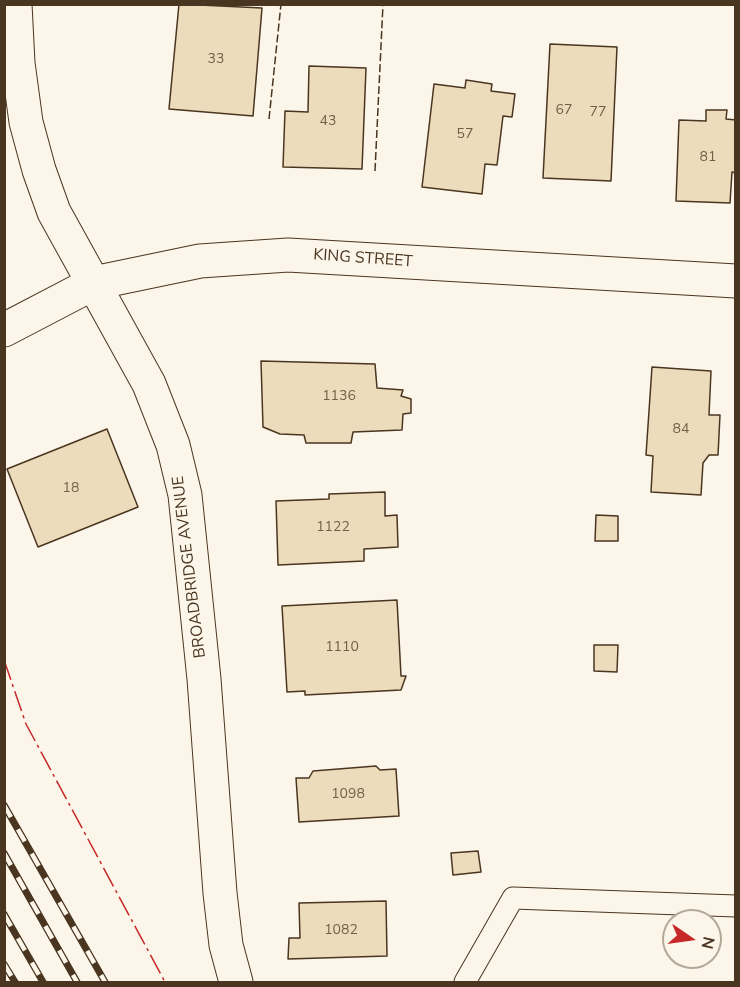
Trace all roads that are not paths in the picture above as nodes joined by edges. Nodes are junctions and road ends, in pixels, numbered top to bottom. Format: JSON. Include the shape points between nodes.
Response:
{"nodes":[{"id":1,"x":15,"y":4,"type":"edge"},
{"id":2,"x":735,"y":281,"type":"edge"},
{"id":3,"x":94,"y":283,"type":"junction"},
{"id":4,"x":4,"y":330,"type":"edge"},
{"id":5,"x":735,"y":906,"type":"edge"},
{"id":6,"x":236,"y":982,"type":"edge"},
{"id":7,"x":465,"y":982,"type":"edge"}],
"edges":[{"from":1,"to":3,"type":"street","name":"BROADBRIDGE AVENUE","via":[[26,122],[39,170],[54,212]]},
{"from":2,"to":3,"type":"street","name":"KING STREET","via":[[288,255],[200,261]]},
{"from":3,"to":4,"type":"street","name":"KING STREET"},
{"from":3,"to":6,"type":"street","name":"BROADBRIDGE AVENUE","via":[[149,384],[173,446],[185,495],[220,893],[226,945]]},
{"from":5,"to":7,"type":"lane","via":[[513,898]]}]}
